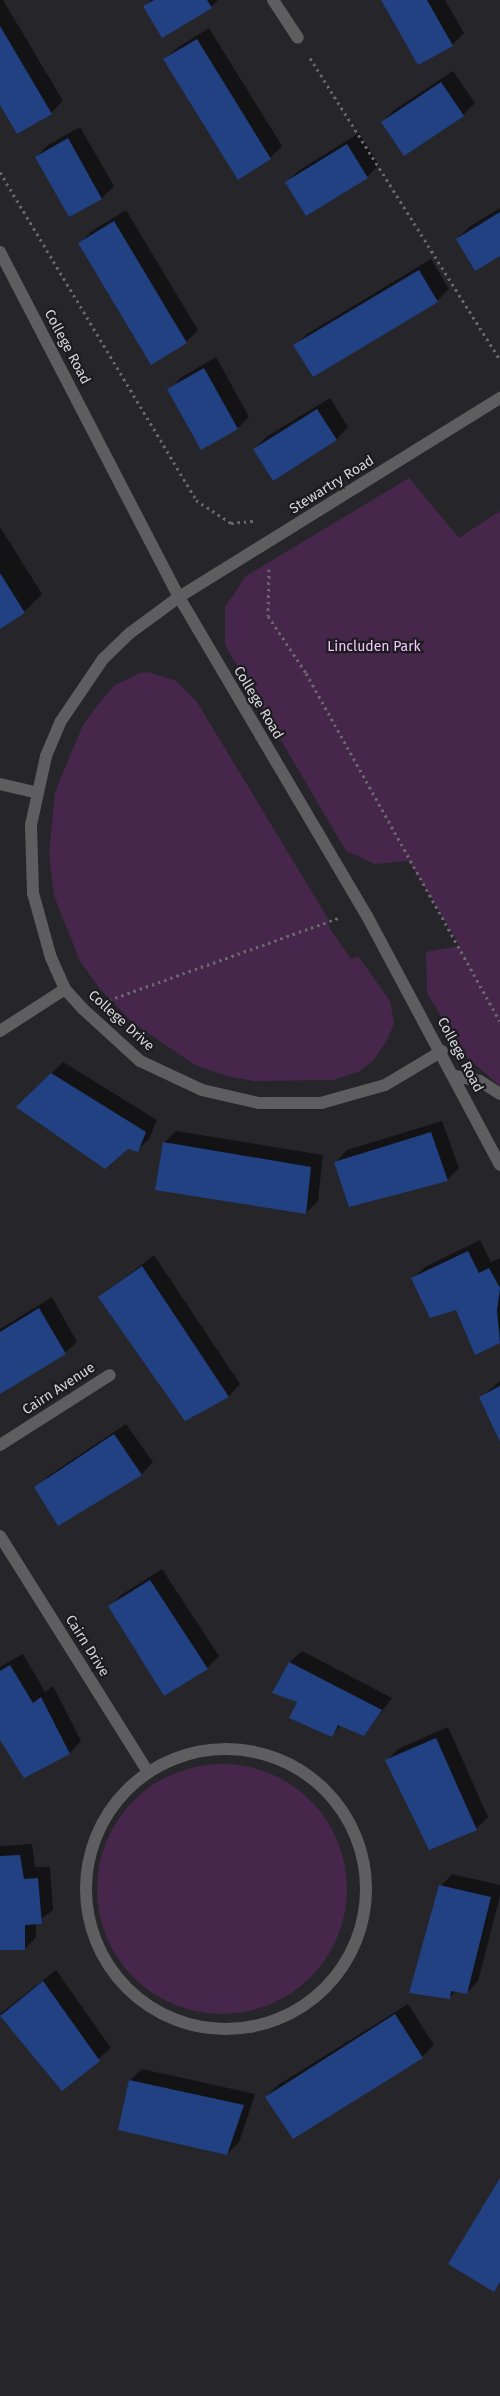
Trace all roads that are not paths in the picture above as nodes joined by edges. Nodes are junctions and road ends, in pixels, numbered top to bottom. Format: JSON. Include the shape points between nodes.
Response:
{"nodes":[{"id":1,"x":273,"y":0,"type":"edge"},
{"id":2,"x":298,"y":38,"type":"road end"},
{"id":3,"x":0,"y":252,"type":"edge"},
{"id":4,"x":500,"y":398,"type":"edge"},
{"id":5,"x":179,"y":597,"type":"junction"},
{"id":6,"x":0,"y":784,"type":"edge"},
{"id":7,"x":36,"y":792,"type":"junction"},
{"id":8,"x":66,"y":989,"type":"junction"},
{"id":9,"x":0,"y":1031,"type":"edge"},
{"id":10,"x":442,"y":1051,"type":"junction"},
{"id":11,"x":455,"y":1076,"type":"junction"},
{"id":12,"x":500,"y":1094,"type":"edge"},
{"id":13,"x":500,"y":1165,"type":"edge"},
{"id":14,"x":110,"y":1375,"type":"dead end"},
{"id":15,"x":0,"y":1445,"type":"edge"},
{"id":16,"x":0,"y":1536,"type":"edge"},
{"id":17,"x":148,"y":1772,"type":"junction"}],
"edges":[{"from":1,"to":2,"type":"street"},
{"from":3,"to":5,"type":"street","name":"College Road"},
{"from":4,"to":5,"type":"street","name":"Stewartry Road"},
{"from":5,"to":7,"type":"street","name":"College Drive","via":[[130,633],[103,659],[80,689],[46,756]]},
{"from":5,"to":10,"type":"street","name":"College Road","via":[[364,909]]},
{"from":6,"to":7,"type":"street"},
{"from":7,"to":8,"type":"street","name":"College Drive","via":[[31,825],[33,893],[48,950]]},
{"from":8,"to":9,"type":"street"},
{"from":8,"to":10,"type":"street","name":"College Drive","via":[[140,1061],[202,1090],[258,1103],[322,1103],[385,1085]]},
{"from":10,"to":11,"type":"street","name":"College Road"},
{"from":11,"to":12,"type":"street","via":[[480,1082]]},
{"from":11,"to":13,"type":"street","name":"College Road"},
{"from":14,"to":15,"type":"street","name":"Cairn Avenue"},
{"from":16,"to":17,"type":"street","name":"Cairn Drive"},
{"from":17,"to":17,"type":"street","via":[[172,1759],[198,1751],[226,1748],[253,1751],[280,1759],[304,1772],[325,1789],[342,1810],[355,1834],[363,1860],[364,1914],[344,1964],[307,2003],[274,2020],[249,2027],[199,2026],[152,2007],[114,1974],[101,1952],[86,1903],[90,1853],[112,1807]]}]}
